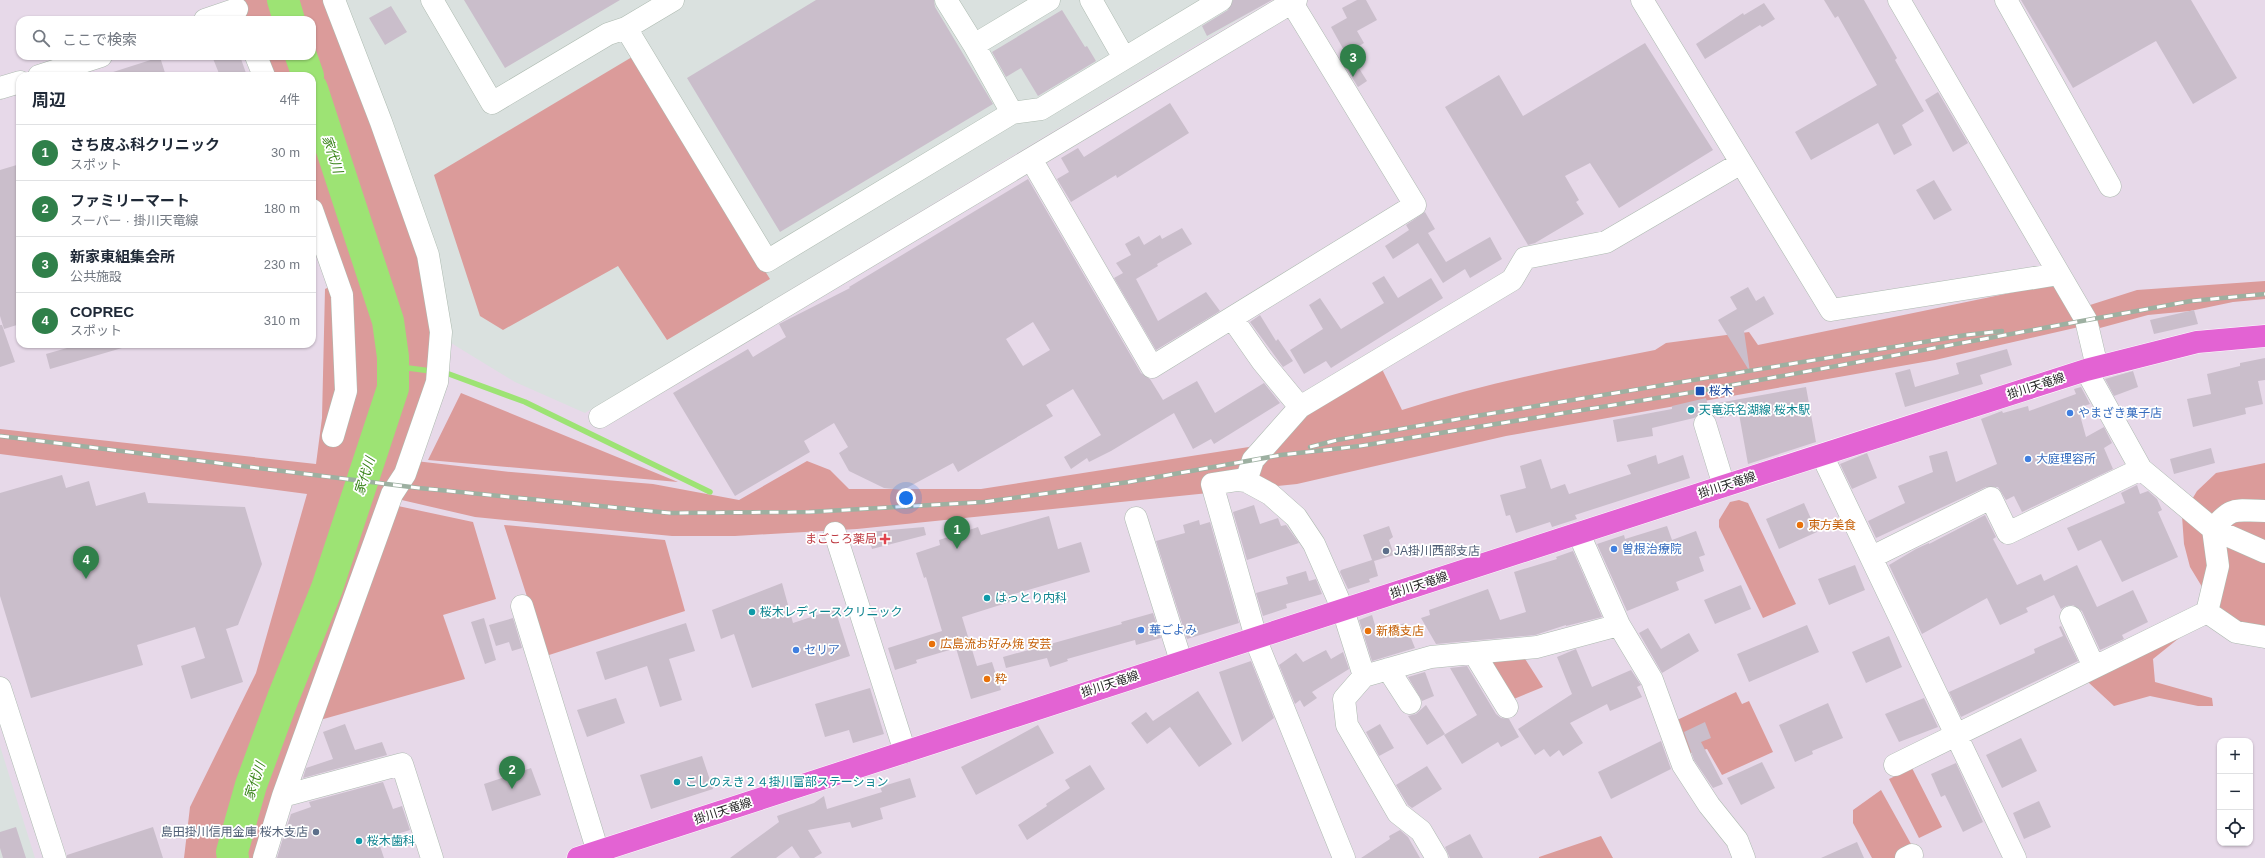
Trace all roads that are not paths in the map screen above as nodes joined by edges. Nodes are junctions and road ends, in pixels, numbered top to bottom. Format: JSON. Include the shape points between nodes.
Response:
{"nodes":[{"id":1,"x":334,"y":0,"type":"edge"},
{"id":2,"x":432,"y":0,"type":"edge"},
{"id":3,"x":672,"y":0,"type":"edge"},
{"id":4,"x":946,"y":0,"type":"edge"},
{"id":5,"x":1049,"y":0,"type":"edge"},
{"id":6,"x":1091,"y":0,"type":"edge"},
{"id":7,"x":1221,"y":0,"type":"edge"},
{"id":8,"x":1642,"y":0,"type":"edge"},
{"id":9,"x":1899,"y":0,"type":"edge"},
{"id":10,"x":2006,"y":0,"type":"edge"},
{"id":11,"x":1294,"y":1,"type":"edge"},
{"id":12,"x":238,"y":10,"type":"edge"},
{"id":13,"x":218,"y":16,"type":"edge"},
{"id":14,"x":626,"y":28,"type":"junction"},
{"id":15,"x":974,"y":45,"type":"junction"},
{"id":16,"x":1124,"y":58,"type":"junction"},
{"id":17,"x":89,"y":60,"type":"edge"},
{"id":18,"x":258,"y":60,"type":"edge"},
{"id":19,"x":51,"y":72,"type":"edge"},
{"id":20,"x":262,"y":72,"type":"edge"},
{"id":21,"x":16,"y":83,"type":"edge"},
{"id":22,"x":0,"y":88,"type":"edge"},
{"id":23,"x":1012,"y":113,"type":"junction"},
{"id":24,"x":1031,"y":159,"type":"junction"},
{"id":25,"x":1742,"y":163,"type":"junction"},
{"id":26,"x":2110,"y":186,"type":"dead end"},
{"id":27,"x":316,"y":221,"type":"edge"},
{"id":28,"x":2059,"y":274,"type":"junction"},
{"id":29,"x":1232,"y":318,"type":"junction"},
{"id":30,"x":2265,"y":336,"type":"edge"},
{"id":31,"x":2092,"y":369,"type":"junction"},
{"id":32,"x":1300,"y":407,"type":"junction"},
{"id":33,"x":600,"y":417,"type":"dead end"},
{"id":34,"x":1705,"y":424,"type":"dead end"},
{"id":35,"x":334,"y":436,"type":"dead end"},
{"id":36,"x":1822,"y":454,"type":"junction"},
{"id":37,"x":2141,"y":469,"type":"junction"},
{"id":38,"x":1246,"y":481,"type":"junction"},
{"id":39,"x":1724,"y":486,"type":"junction"},
{"id":40,"x":2265,"y":511,"type":"edge"},
{"id":41,"x":1136,"y":518,"type":"dead end"},
{"id":42,"x":2213,"y":529,"type":"junction"},
{"id":43,"x":835,"y":532,"type":"dead end"},
{"id":44,"x":1579,"y":534,"type":"junction"},
{"id":45,"x":2265,"y":552,"type":"edge"},
{"id":46,"x":1872,"y":557,"type":"junction"},
{"id":47,"x":522,"y":606,"type":"dead end"},
{"id":48,"x":1343,"y":610,"type":"junction"},
{"id":49,"x":2207,"y":612,"type":"junction"},
{"id":50,"x":2071,"y":617,"type":"dead end"},
{"id":51,"x":1618,"y":625,"type":"junction"},
{"id":52,"x":1257,"y":637,"type":"junction"},
{"id":53,"x":2265,"y":637,"type":"edge"},
{"id":54,"x":1474,"y":653,"type":"junction"},
{"id":55,"x":1181,"y":662,"type":"junction"},
{"id":56,"x":2094,"y":667,"type":"junction"},
{"id":57,"x":1388,"y":669,"type":"junction"},
{"id":58,"x":1364,"y":676,"type":"junction"},
{"id":59,"x":0,"y":688,"type":"edge"},
{"id":60,"x":1410,"y":703,"type":"dead end"},
{"id":61,"x":1507,"y":707,"type":"dead end"},
{"id":62,"x":1957,"y":734,"type":"junction"},
{"id":63,"x":904,"y":752,"type":"junction"},
{"id":64,"x":1895,"y":765,"type":"dead end"},
{"id":65,"x":283,"y":796,"type":"junction"},
{"id":66,"x":593,"y":856,"type":"edge"},
{"id":67,"x":55,"y":858,"type":"edge"},
{"id":68,"x":264,"y":858,"type":"edge"},
{"id":69,"x":432,"y":858,"type":"edge"},
{"id":70,"x":1344,"y":858,"type":"edge"},
{"id":71,"x":1437,"y":858,"type":"edge"},
{"id":72,"x":1744,"y":858,"type":"edge"},
{"id":73,"x":2015,"y":858,"type":"edge"}],
"edges":[{"from":1,"to":65,"type":"street","via":[[428,255],[441,332],[437,382],[405,474],[392,494]]},
{"from":2,"to":14,"type":"street","via":[[492,103],[608,34]]},
{"from":3,"to":14,"type":"street"},
{"from":4,"to":15,"type":"street"},
{"from":5,"to":15,"type":"street"},
{"from":6,"to":16,"type":"street"},
{"from":7,"to":16,"type":"street"},
{"from":8,"to":25,"type":"street"},
{"from":9,"to":28,"type":"street"},
{"from":10,"to":26,"type":"street"},
{"from":11,"to":24,"type":"street"},
{"from":11,"to":29,"type":"street","via":[[1415,205]]},
{"from":12,"to":13,"type":"street"},
{"from":14,"to":23,"type":"street","via":[[767,261]]},
{"from":15,"to":23,"type":"street"},
{"from":16,"to":23,"type":"street","via":[[1041,109]]},
{"from":17,"to":19,"type":"street"},
{"from":18,"to":20,"type":"street"},
{"from":21,"to":22,"type":"street"},
{"from":24,"to":29,"type":"street","via":[[1152,367]]},
{"from":24,"to":33,"type":"street"},
{"from":25,"to":28,"type":"street","via":[[1831,310]]},
{"from":25,"to":32,"type":"street","via":[[1606,242],[1525,258],[1512,280]]},
{"from":27,"to":35,"type":"street","via":[[342,295],[346,391]]},
{"from":28,"to":31,"type":"street","via":[[2086,320]]},
{"from":29,"to":32,"type":"street","via":[[1262,361]]},
{"from":30,"to":31,"type":"main road","name":"掛川天竜線","via":[[2197,342]]},
{"from":31,"to":36,"type":"main road","name":"掛川天竜線"},
{"from":31,"to":37,"type":"street"},
{"from":32,"to":38,"type":"street","via":[[1253,460]]},
{"from":34,"to":39,"type":"street"},
{"from":36,"to":39,"type":"main road","name":"掛川天竜線"},
{"from":36,"to":46,"type":"street"},
{"from":37,"to":42,"type":"street"},
{"from":37,"to":46,"type":"street","via":[[2008,533],[1991,498]]},
{"from":38,"to":48,"type":"street","via":[[1270,494],[1296,517],[1314,544]]},
{"from":38,"to":52,"type":"street","via":[[1212,484]]},
{"from":39,"to":44,"type":"main road","name":"掛川天竜線"},
{"from":40,"to":42,"type":"street","via":[[2226,513]]},
{"from":41,"to":55,"type":"street"},
{"from":42,"to":45,"type":"street"},
{"from":42,"to":49,"type":"street","via":[[2218,566]]},
{"from":43,"to":63,"type":"street"},
{"from":44,"to":48,"type":"main road","name":"掛川天竜線"},
{"from":44,"to":51,"type":"street"},
{"from":46,"to":62,"type":"street"},
{"from":47,"to":66,"type":"street"},
{"from":48,"to":52,"type":"main road","name":"掛川天竜線"},
{"from":48,"to":58,"type":"street"},
{"from":49,"to":53,"type":"street","via":[[2236,632]]},
{"from":49,"to":56,"type":"street"},
{"from":50,"to":56,"type":"street"},
{"from":51,"to":54,"type":"street","via":[[1537,647]]},
{"from":51,"to":72,"type":"street","via":[[1652,680],[1683,765],[1709,805],[1737,840]]},
{"from":52,"to":55,"type":"main road","name":"掛川天竜線"},
{"from":52,"to":70,"type":"street"},
{"from":54,"to":57,"type":"street","via":[[1431,657]]},
{"from":54,"to":61,"type":"street"},
{"from":55,"to":63,"type":"main road","name":"掛川天竜線"},
{"from":56,"to":62,"type":"street"},
{"from":57,"to":58,"type":"street"},
{"from":57,"to":60,"type":"street"},
{"from":58,"to":71,"type":"street","via":[[1344,699],[1346,726],[1398,813],[1421,831]]},
{"from":59,"to":67,"type":"street"},
{"from":62,"to":64,"type":"street"},
{"from":62,"to":73,"type":"street"},
{"from":63,"to":66,"type":"main road","name":"掛川天竜線"},
{"from":65,"to":68,"type":"street"},
{"from":65,"to":69,"type":"street","via":[[402,764]]}]}
